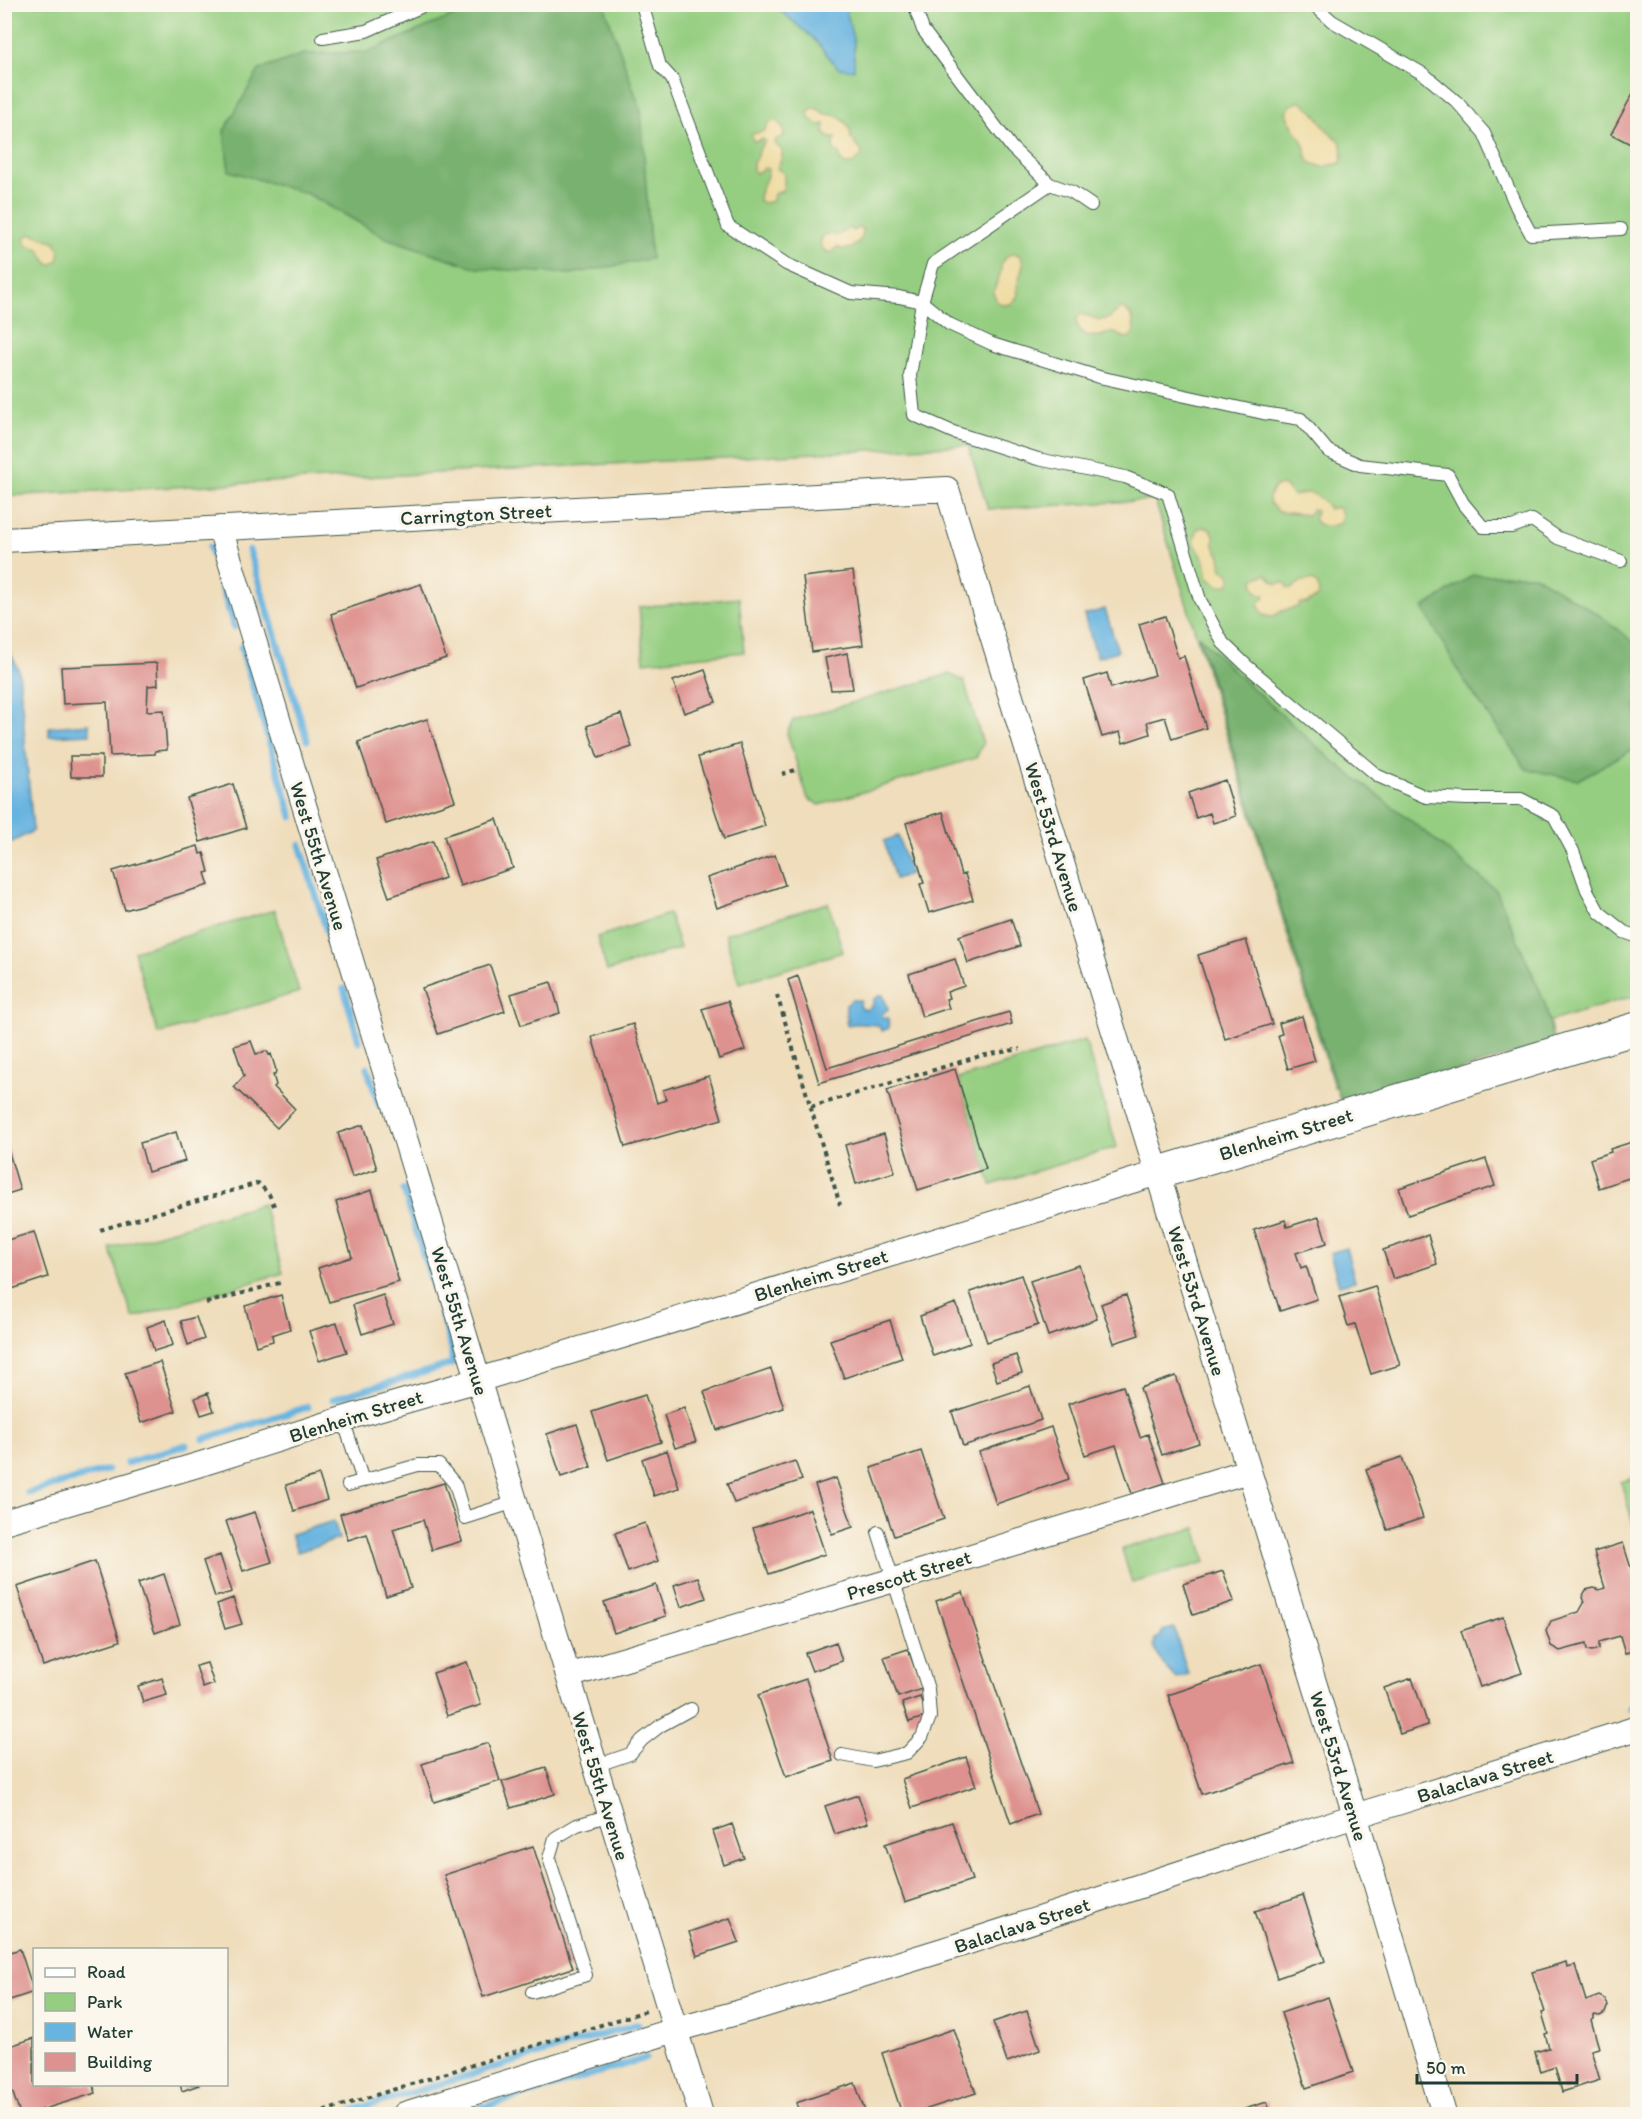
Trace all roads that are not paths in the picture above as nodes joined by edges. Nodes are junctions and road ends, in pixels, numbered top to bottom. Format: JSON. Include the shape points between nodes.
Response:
{"nodes":[{"id":1,"x":426,"y":4,"type":"edge"},
{"id":2,"x":642,"y":4,"type":"edge"},
{"id":3,"x":914,"y":4,"type":"edge"},
{"id":4,"x":1312,"y":4,"type":"edge"},
{"id":5,"x":323,"y":38,"type":"dead end"},
{"id":6,"x":1050,"y":184,"type":"junction"},
{"id":7,"x":1091,"y":205,"type":"dead end"},
{"id":8,"x":1621,"y":229,"type":"dead end"},
{"id":9,"x":922,"y":302,"type":"junction"},
{"id":10,"x":947,"y":489,"type":"joint"},
{"id":11,"x":220,"y":528,"type":"junction"},
{"id":12,"x":4,"y":540,"type":"edge"},
{"id":13,"x":1621,"y":561,"type":"dead end"},
{"id":14,"x":1638,"y":937,"type":"edge"},
{"id":15,"x":1638,"y":1028,"type":"edge"},
{"id":16,"x":1158,"y":1173,"type":"junction"},
{"id":17,"x":478,"y":1380,"type":"junction"},
{"id":18,"x":342,"y":1419,"type":"junction"},
{"id":19,"x":1248,"y":1471,"type":"junction"},
{"id":20,"x":363,"y":1481,"type":"junction"},
{"id":21,"x":348,"y":1485,"type":"dead end"},
{"id":22,"x":515,"y":1502,"type":"junction"},
{"id":23,"x":4,"y":1522,"type":"edge"},
{"id":24,"x":878,"y":1532,"type":"dead end"},
{"id":25,"x":894,"y":1580,"type":"junction"},
{"id":26,"x":568,"y":1677,"type":"junction"},
{"id":27,"x":691,"y":1709,"type":"dead end"},
{"id":28,"x":1638,"y":1728,"type":"edge"},
{"id":29,"x":842,"y":1755,"type":"dead end"},
{"id":30,"x":595,"y":1766,"type":"junction"},
{"id":31,"x":610,"y":1815,"type":"junction"},
{"id":32,"x":1355,"y":1816,"type":"junction"},
{"id":33,"x":532,"y":1992,"type":"dead end"},
{"id":34,"x":675,"y":2030,"type":"junction"},
{"id":35,"x":405,"y":2115,"type":"edge"},
{"id":36,"x":701,"y":2115,"type":"edge"},
{"id":37,"x":1444,"y":2115,"type":"edge"}],
"edges":[{"from":1,"to":5,"type":"lane","via":[[366,31]]},
{"from":2,"to":9,"type":"lane","via":[[660,66],[672,79],[728,226],[786,264],[851,293]]},
{"from":3,"to":6,"type":"lane","via":[[923,30],[963,84],[1012,148]]},
{"from":4,"to":8,"type":"lane","via":[[1332,21],[1425,75],[1457,102],[1484,134],[1531,234]]},
{"from":6,"to":7,"type":"lane"},
{"from":6,"to":9,"type":"lane","via":[[933,264]]},
{"from":9,"to":13,"type":"lane","via":[[949,324],[992,344],[1099,377],[1300,419],[1328,451],[1360,465],[1448,475],[1482,526],[1512,527],[1532,520],[1558,538]]},
{"from":9,"to":14,"type":"lane","via":[[910,376],[914,415],[1038,459],[1125,477],[1168,494],[1200,600],[1223,643],[1247,666],[1378,776],[1426,797],[1521,799],[1554,816],[1599,912],[1624,932]]},
{"from":10,"to":11,"type":"street","name":"Carrington Street"},
{"from":10,"to":16,"type":"street","name":"West 53rd Avenue"},
{"from":11,"to":12,"type":"street","name":"Carrington Street"},
{"from":11,"to":17,"type":"street","name":"West 55th Avenue"},
{"from":15,"to":16,"type":"street","name":"Blenheim Street"},
{"from":16,"to":17,"type":"street","name":"Blenheim Street"},
{"from":16,"to":19,"type":"street","name":"West 53rd Avenue"},
{"from":17,"to":18,"type":"street","name":"Blenheim Street"},
{"from":17,"to":22,"type":"street","name":"West 55th Avenue"},
{"from":18,"to":20,"type":"lane"},
{"from":18,"to":23,"type":"street","name":"Blenheim Street"},
{"from":19,"to":25,"type":"street","name":"Prescott Street"},
{"from":19,"to":32,"type":"street","name":"West 53rd Avenue"},
{"from":20,"to":21,"type":"lane"},
{"from":20,"to":22,"type":"lane","via":[[418,1465],[439,1465],[455,1484],[465,1518]]},
{"from":22,"to":26,"type":"street","name":"West 55th Avenue"},
{"from":24,"to":25,"type":"lane"},
{"from":25,"to":26,"type":"street","name":"Prescott Street"},
{"from":25,"to":29,"type":"lane","via":[[928,1689],[930,1717],[922,1737],[907,1753],[873,1761]]},
{"from":26,"to":30,"type":"street","name":"West 55th Avenue"},
{"from":27,"to":30,"type":"lane","via":[[660,1726],[630,1754]]},
{"from":28,"to":32,"type":"street","name":"Balaclava Street"},
{"from":30,"to":31,"type":"street","name":"West 55th Avenue"},
{"from":31,"to":33,"type":"lane","via":[[577,1825],[555,1838],[549,1858],[586,1975]]},
{"from":31,"to":34,"type":"street","name":"West 55th Avenue"},
{"from":32,"to":34,"type":"street","name":"Balaclava Street","via":[[967,1942]]},
{"from":32,"to":37,"type":"street","name":"West 53rd Avenue"},
{"from":34,"to":35,"type":"street","name":"Balaclava Street"},
{"from":34,"to":36,"type":"street","name":"West 55th Avenue"}]}
